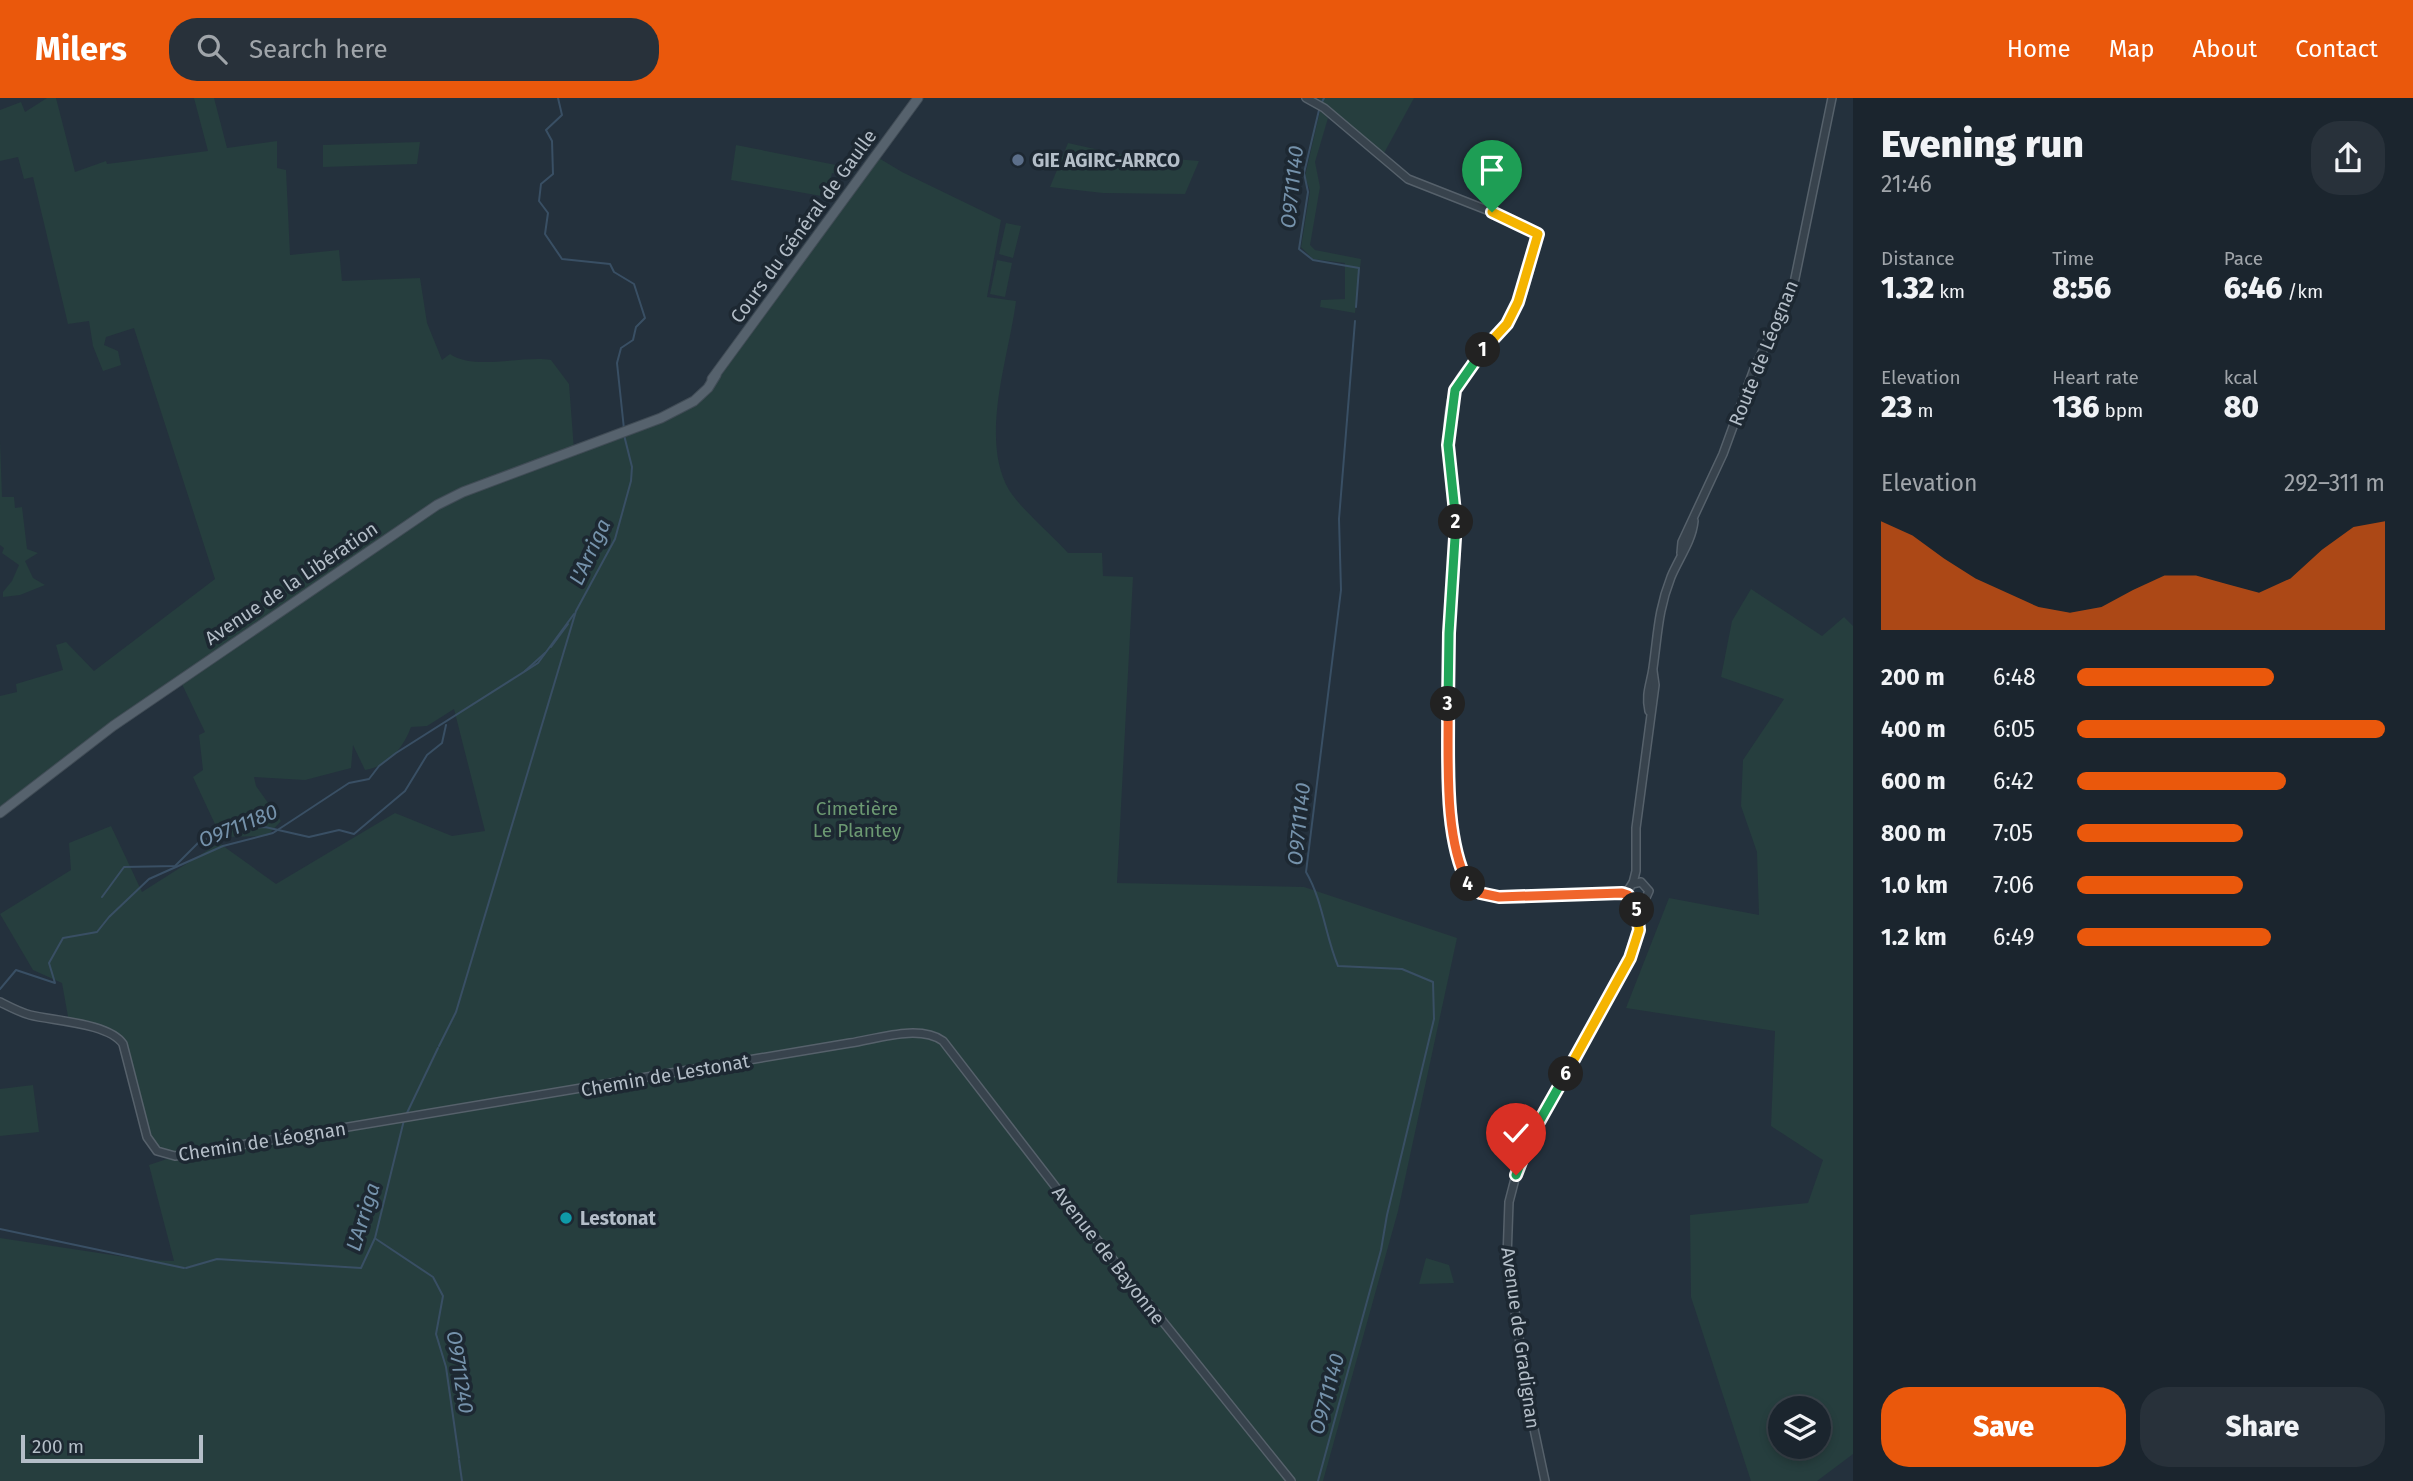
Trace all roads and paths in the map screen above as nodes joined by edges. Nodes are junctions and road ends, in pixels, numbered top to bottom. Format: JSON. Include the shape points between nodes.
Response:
{"nodes":[{"id":1,"x":918,"y":98,"type":"edge"},
{"id":2,"x":1306,"y":98,"type":"edge"},
{"id":3,"x":1832,"y":98,"type":"edge"},
{"id":4,"x":629,"y":430,"type":"joint"},
{"id":5,"x":0,"y":813,"type":"edge"},
{"id":6,"x":1634,"y":884,"type":"junction"},
{"id":7,"x":1611,"y":892,"type":"junction"},
{"id":8,"x":1628,"y":895,"type":"junction"},
{"id":9,"x":1634,"y":902,"type":"junction"},
{"id":10,"x":1643,"y":902,"type":"junction"},
{"id":11,"x":1639,"y":930,"type":"junction"},
{"id":12,"x":0,"y":1002,"type":"edge"},
{"id":13,"x":926,"y":1033,"type":"joint"},
{"id":14,"x":404,"y":1118,"type":"joint"},
{"id":15,"x":1292,"y":1481,"type":"edge"},
{"id":16,"x":1545,"y":1481,"type":"edge"}],
"edges":[{"from":1,"to":4,"type":"main road","name":"Cours du Général de Gaulle","via":[[703,393],[677,410]]},
{"from":2,"to":7,"type":"street","via":[[1408,179],[1538,234],[1507,324],[1455,390],[1448,445],[1457,532],[1449,633],[1452,816],[1460,867],[1467,883],[1480,893]]},
{"from":3,"to":6,"type":"street","name":"Route de Léognan","via":[[1793,288],[1754,369],[1660,607],[1646,699],[1649,714]]},
{"from":4,"to":5,"type":"main road","name":"Avenue de la Libération","via":[[437,505],[113,726]]},
{"from":6,"to":7,"type":"street"},
{"from":6,"to":8,"type":"street"},
{"from":6,"to":10,"type":"street","name":"Avenue de Gradignan","via":[[1649,891]]},
{"from":7,"to":8,"type":"street"},
{"from":8,"to":9,"type":"street"},
{"from":9,"to":10,"type":"street"},
{"from":9,"to":11,"type":"street","name":"Avenue de Gradignan"},
{"from":10,"to":11,"type":"street","name":"Avenue de Gradignan"},
{"from":11,"to":16,"type":"street","name":"Avenue de Gradignan","via":[[1630,958],[1531,1136],[1509,1202],[1507,1258]]},
{"from":12,"to":14,"type":"street","name":"Chemin de Léognan","via":[[31,1015],[118,1037],[146,1137],[155,1150],[166,1155]]},
{"from":13,"to":14,"type":"street","name":"Chemin de Lestonat"},
{"from":13,"to":15,"type":"street","name":"Avenue de Bayonne","via":[[943,1041]]}]}
